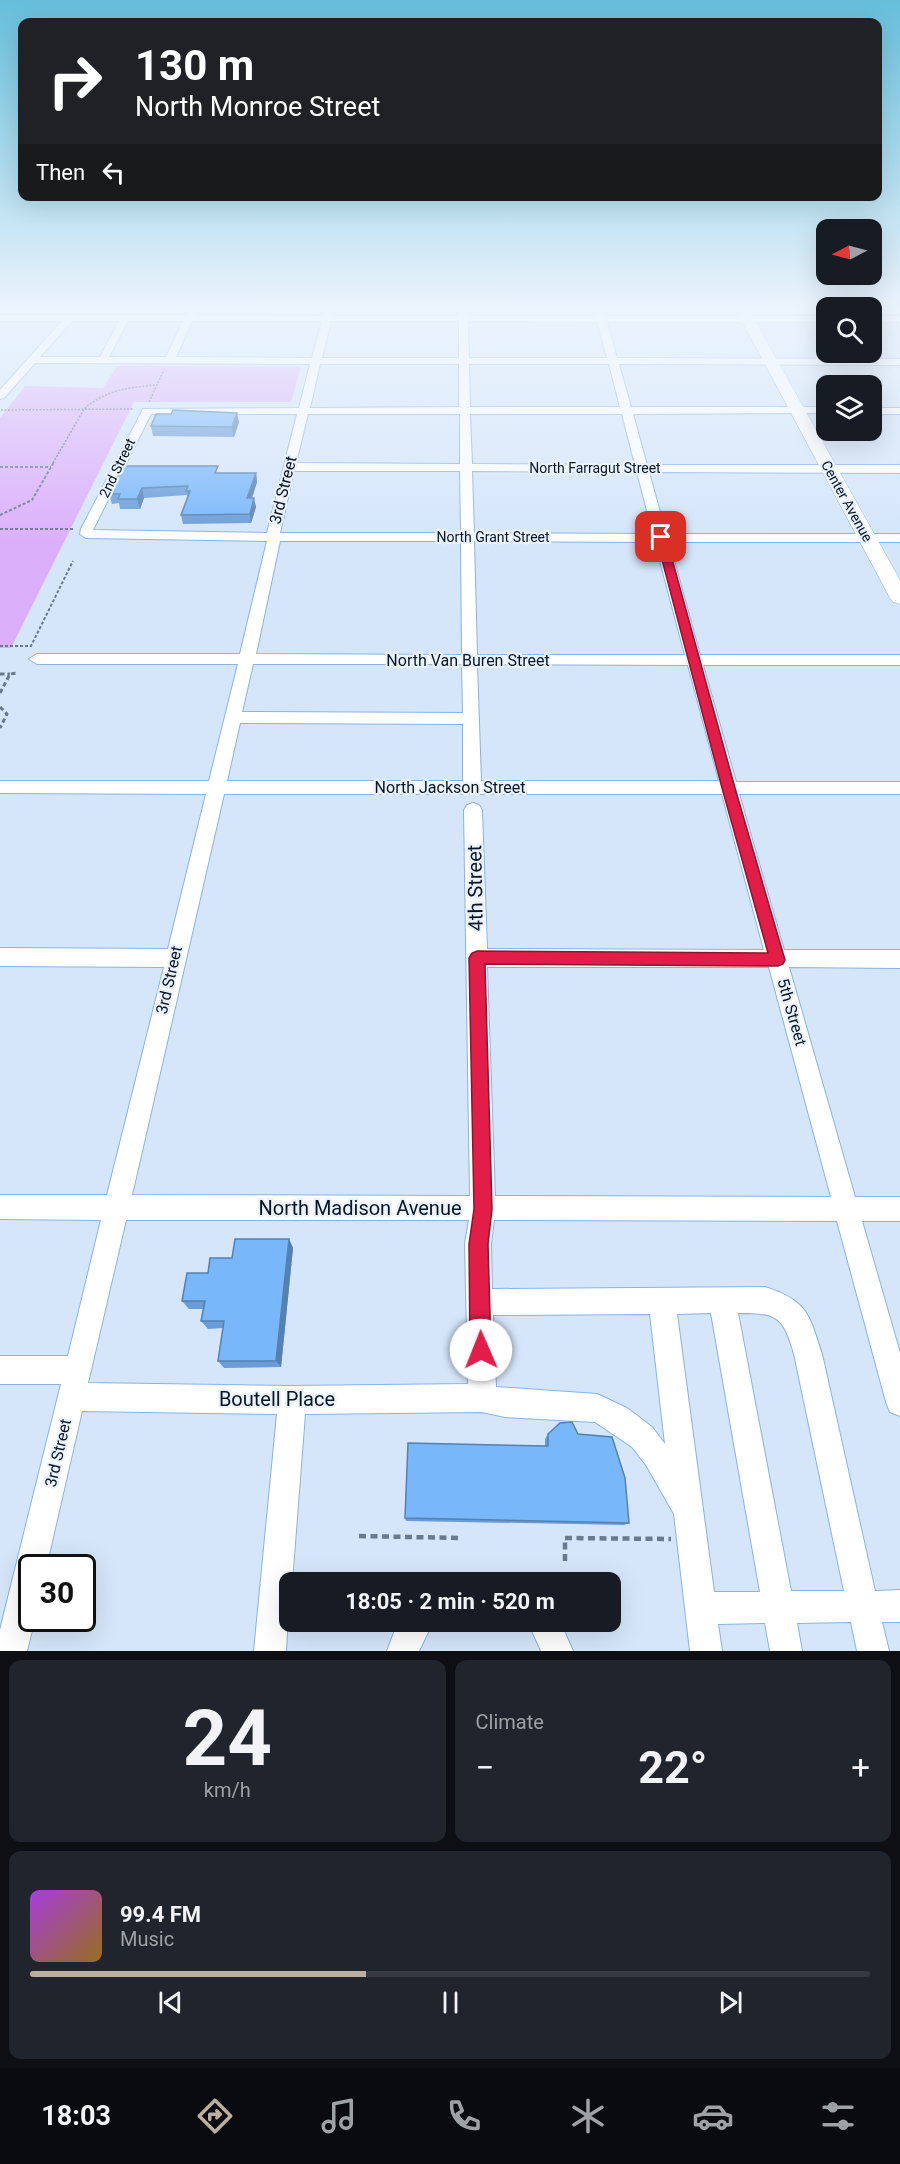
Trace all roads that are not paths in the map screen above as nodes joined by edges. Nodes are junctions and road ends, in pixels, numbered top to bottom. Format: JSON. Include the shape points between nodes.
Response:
{"nodes":[{"id":1,"x":309,"y":387,"type":"edge"},
{"id":2,"x":465,"y":387,"type":"edge"},
{"id":3,"x":620,"y":387,"type":"edge"},
{"id":4,"x":783,"y":387,"type":"edge"},
{"id":5,"x":302,"y":410,"type":"junction"},
{"id":6,"x":465,"y":410,"type":"junction"},
{"id":7,"x":816,"y":410,"type":"edge"},
{"id":8,"x":626,"y":411,"type":"junction"},
{"id":9,"x":796,"y":411,"type":"junction"},
{"id":10,"x":882,"y":411,"type":"edge"},
{"id":11,"x":900,"y":411,"type":"edge"},
{"id":12,"x":289,"y":467,"type":"junction"},
{"id":13,"x":466,"y":468,"type":"junction"},
{"id":14,"x":643,"y":468,"type":"junction"},
{"id":15,"x":830,"y":469,"type":"junction"},
{"id":16,"x":900,"y":469,"type":"edge"},
{"id":17,"x":86,"y":534,"type":"joint"},
{"id":18,"x":274,"y":537,"type":"junction"},
{"id":19,"x":466,"y":537,"type":"junction"},
{"id":20,"x":661,"y":537,"type":"junction"},
{"id":21,"x":868,"y":538,"type":"junction"},
{"id":22,"x":900,"y":538,"type":"edge"},
{"id":23,"x":900,"y":598,"type":"edge"},
{"id":24,"x":37,"y":659,"type":"dead end"},
{"id":25,"x":246,"y":660,"type":"junction"},
{"id":26,"x":470,"y":660,"type":"junction"},
{"id":27,"x":695,"y":660,"type":"junction"},
{"id":28,"x":900,"y":660,"type":"edge"},
{"id":29,"x":233,"y":717,"type":"junction"},
{"id":30,"x":471,"y":719,"type":"junction"},
{"id":31,"x":0,"y":787,"type":"edge"},
{"id":32,"x":217,"y":787,"type":"junction"},
{"id":33,"x":729,"y":788,"type":"junction"},
{"id":34,"x":900,"y":788,"type":"edge"},
{"id":35,"x":473,"y":799,"type":"junction"},
{"id":36,"x":0,"y":957,"type":"edge"},
{"id":37,"x":174,"y":958,"type":"junction"},
{"id":38,"x":477,"y":958,"type":"junction"},
{"id":39,"x":900,"y":958,"type":"edge"},
{"id":40,"x":778,"y":960,"type":"junction"},
{"id":41,"x":0,"y":1207,"type":"edge"},
{"id":42,"x":116,"y":1207,"type":"junction"},
{"id":43,"x":483,"y":1209,"type":"junction"},
{"id":44,"x":847,"y":1209,"type":"junction"},
{"id":45,"x":900,"y":1209,"type":"edge"},
{"id":46,"x":722,"y":1300,"type":"junction"},
{"id":47,"x":480,"y":1302,"type":"junction"},
{"id":48,"x":662,"y":1302,"type":"junction"},
{"id":49,"x":0,"y":1370,"type":"edge"},
{"id":50,"x":75,"y":1384,"type":"junction"},
{"id":51,"x":482,"y":1398,"type":"junction"},
{"id":52,"x":292,"y":1400,"type":"junction"},
{"id":53,"x":900,"y":1402,"type":"edge"},
{"id":54,"x":688,"y":1510,"type":"junction"},
{"id":55,"x":862,"y":1606,"type":"junction"},
{"id":56,"x":900,"y":1606,"type":"edge"},
{"id":57,"x":778,"y":1607,"type":"junction"},
{"id":58,"x":700,"y":1608,"type":"junction"},
{"id":59,"x":410,"y":1632,"type":"edge"},
{"id":60,"x":548,"y":1632,"type":"edge"},
{"id":61,"x":11,"y":1651,"type":"edge"},
{"id":62,"x":270,"y":1651,"type":"edge"},
{"id":63,"x":403,"y":1651,"type":"edge"},
{"id":64,"x":557,"y":1651,"type":"edge"},
{"id":65,"x":706,"y":1651,"type":"edge"},
{"id":66,"x":786,"y":1651,"type":"edge"},
{"id":67,"x":873,"y":1651,"type":"edge"}],
"edges":[{"from":1,"to":5,"type":"street","name":"3rd Street"},
{"from":2,"to":6,"type":"street","name":"4th Street"},
{"from":3,"to":8,"type":"street","name":"5th Street"},
{"from":4,"to":9,"type":"highway","name":"Center Avenue"},
{"from":5,"to":6,"type":"street"},
{"from":5,"to":12,"type":"street","name":"3rd Street"},
{"from":5,"to":17,"type":"street","name":"2nd Street","via":[[152,407],[143,415]]},
{"from":6,"to":8,"type":"street"},
{"from":6,"to":13,"type":"street","name":"4th Street"},
{"from":7,"to":9,"type":"street"},
{"from":8,"to":9,"type":"street"},
{"from":8,"to":14,"type":"street","name":"5th Street"},
{"from":9,"to":15,"type":"highway","name":"Center Avenue"},
{"from":10,"to":11,"type":"street"},
{"from":12,"to":13,"type":"street","name":"North Farragut Street"},
{"from":12,"to":18,"type":"street","name":"3rd Street"},
{"from":13,"to":14,"type":"street","name":"North Farragut Street"},
{"from":13,"to":19,"type":"street","name":"4th Street"},
{"from":14,"to":15,"type":"street","name":"North Farragut Street"},
{"from":14,"to":20,"type":"street","name":"5th Street"},
{"from":15,"to":16,"type":"street","name":"North Farragut Street"},
{"from":15,"to":21,"type":"highway","name":"Center Avenue"},
{"from":17,"to":18,"type":"street","name":"North Grant Street"},
{"from":18,"to":19,"type":"street","name":"North Grant Street"},
{"from":18,"to":25,"type":"street","name":"3rd Street"},
{"from":19,"to":20,"type":"street","name":"North Grant Street"},
{"from":19,"to":26,"type":"street","name":"4th Street"},
{"from":20,"to":21,"type":"street","name":"North Grant Street"},
{"from":20,"to":27,"type":"street","name":"5th Street"},
{"from":21,"to":22,"type":"street","name":"North Grant Street"},
{"from":21,"to":23,"type":"highway","name":"Center Avenue"},
{"from":24,"to":25,"type":"street","name":"North Van Buren Street"},
{"from":25,"to":26,"type":"street","name":"North Van Buren Street"},
{"from":25,"to":29,"type":"street","name":"3rd Street"},
{"from":26,"to":27,"type":"street","name":"North Van Buren Street"},
{"from":26,"to":30,"type":"street","name":"4th Street"},
{"from":27,"to":28,"type":"street","name":"North Van Buren Street"},
{"from":27,"to":33,"type":"street","name":"5th Street"},
{"from":29,"to":30,"type":"street"},
{"from":29,"to":32,"type":"street","name":"3rd Street"},
{"from":30,"to":35,"type":"street","name":"4th Street"},
{"from":31,"to":32,"type":"street","name":"North Jackson Street"},
{"from":32,"to":35,"type":"street","name":"North Jackson Street"},
{"from":32,"to":37,"type":"street","name":"3rd Street"},
{"from":33,"to":34,"type":"street","name":"North Jackson Street"},
{"from":33,"to":35,"type":"street","name":"North Jackson Street"},
{"from":33,"to":40,"type":"street","name":"5th Street"},
{"from":35,"to":38,"type":"street","name":"4th Street"},
{"from":36,"to":37,"type":"street"},
{"from":37,"to":42,"type":"street","name":"3rd Street"},
{"from":38,"to":40,"type":"street"},
{"from":38,"to":43,"type":"street","name":"4th Street"},
{"from":39,"to":40,"type":"street"},
{"from":40,"to":44,"type":"street","name":"5th Street"},
{"from":41,"to":42,"type":"street","name":"North Madison Avenue"},
{"from":42,"to":43,"type":"street","name":"North Madison Avenue"},
{"from":42,"to":50,"type":"street","name":"3rd Street"},
{"from":43,"to":44,"type":"street","name":"North Madison Avenue"},
{"from":43,"to":47,"type":"street","name":"4th Street","via":[[478,1244]]},
{"from":44,"to":45,"type":"street","name":"North Madison Avenue"},
{"from":44,"to":53,"type":"street","name":"5th Street"},
{"from":46,"to":48,"type":"street"},
{"from":46,"to":55,"type":"street","via":[[765,1300],[784,1305],[800,1329]]},
{"from":46,"to":57,"type":"street"},
{"from":47,"to":48,"type":"street"},
{"from":47,"to":51,"type":"street","name":"4th Street"},
{"from":48,"to":54,"type":"street"},
{"from":49,"to":50,"type":"street","name":"Boutell Place"},
{"from":50,"to":52,"type":"street","name":"Boutell Place"},
{"from":50,"to":61,"type":"street","name":"3rd Street"},
{"from":51,"to":52,"type":"street","name":"Boutell Place"},
{"from":51,"to":54,"type":"street","name":"Boutell Place","via":[[597,1408],[617,1418],[642,1437],[656,1455]]},
{"from":52,"to":62,"type":"street"},
{"from":54,"to":58,"type":"street"},
{"from":55,"to":56,"type":"street"},
{"from":55,"to":57,"type":"street"},
{"from":55,"to":67,"type":"street"},
{"from":57,"to":58,"type":"street"},
{"from":57,"to":66,"type":"street"},
{"from":58,"to":65,"type":"street"},
{"from":59,"to":63,"type":"street"},
{"from":60,"to":64,"type":"street"}]}
